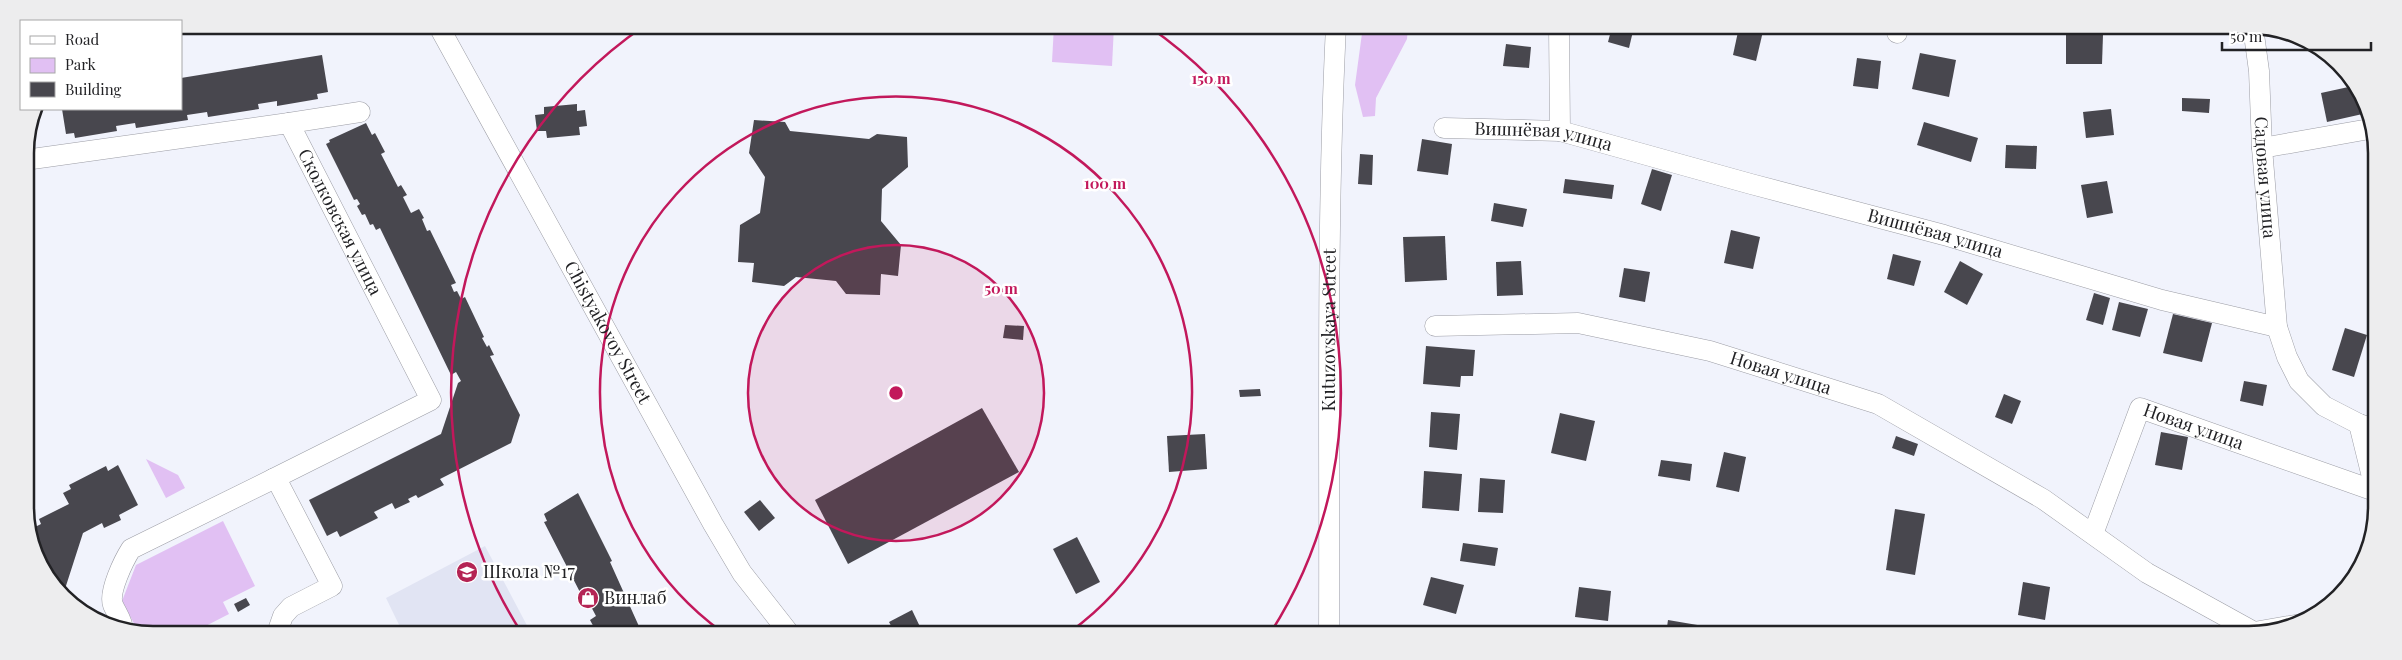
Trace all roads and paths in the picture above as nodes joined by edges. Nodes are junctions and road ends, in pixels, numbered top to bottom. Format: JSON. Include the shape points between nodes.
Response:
{"nodes":[{"id":1,"x":443,"y":34,"type":"edge"},
{"id":2,"x":1336,"y":34,"type":"edge"},
{"id":3,"x":1559,"y":34,"type":"edge"},
{"id":4,"x":2254,"y":34,"type":"edge"},
{"id":5,"x":360,"y":112,"type":"dead end"},
{"id":6,"x":289,"y":123,"type":"junction"},
{"id":7,"x":1444,"y":128,"type":"dead end"},
{"id":8,"x":2366,"y":130,"type":"edge"},
{"id":9,"x":1560,"y":131,"type":"junction"},
{"id":10,"x":2262,"y":148,"type":"junction"},
{"id":11,"x":34,"y":159,"type":"edge"},
{"id":12,"x":1435,"y":326,"type":"dead end"},
{"id":13,"x":2277,"y":327,"type":"junction"},
{"id":14,"x":2367,"y":426,"type":"edge"},
{"id":15,"x":273,"y":479,"type":"junction"},
{"id":16,"x":2368,"y":488,"type":"edge"},
{"id":17,"x":2093,"y":534,"type":"junction"},
{"id":18,"x":122,"y":622,"type":"edge"},
{"id":19,"x":280,"y":626,"type":"edge"},
{"id":20,"x":784,"y":626,"type":"edge"},
{"id":21,"x":1329,"y":626,"type":"edge"},
{"id":22,"x":2243,"y":626,"type":"edge"}],
"edges":[{"from":1,"to":20,"type":"street","name":"Chistyakovoy Street","via":[[713,524],[742,573]]},
{"from":2,"to":21,"type":"street","name":"Kutuzovskaya Street","via":[[1329,398]]},
{"from":3,"to":9,"type":"street"},
{"from":4,"to":10,"type":"street","name":"Садовая улица","via":[[2259,71]]},
{"from":5,"to":6,"type":"street"},
{"from":6,"to":11,"type":"street"},
{"from":6,"to":15,"type":"street","name":"Сколковская улица","via":[[431,400]]},
{"from":7,"to":9,"type":"street","name":"Вишнёвая улица"},
{"from":8,"to":10,"type":"street"},
{"from":9,"to":13,"type":"street","name":"Вишнёвая улица","via":[[1944,235],[2162,300]]},
{"from":10,"to":13,"type":"street","name":"Садовая улица"},
{"from":12,"to":17,"type":"street","name":"Новая улица","via":[[1578,323],[1710,351],[1878,404],[2043,499]]},
{"from":13,"to":14,"type":"street","via":[[2287,357],[2300,381],[2324,406]]},
{"from":15,"to":18,"type":"street","name":"Сколковская улица","via":[[130,549],[112,594]]},
{"from":15,"to":19,"type":"street","via":[[279,484],[332,586],[291,607]]},
{"from":16,"to":17,"type":"street","name":"Новая улица","via":[[2140,408]]},
{"from":17,"to":22,"type":"street","name":"Новая улица","via":[[2147,573]]}]}
